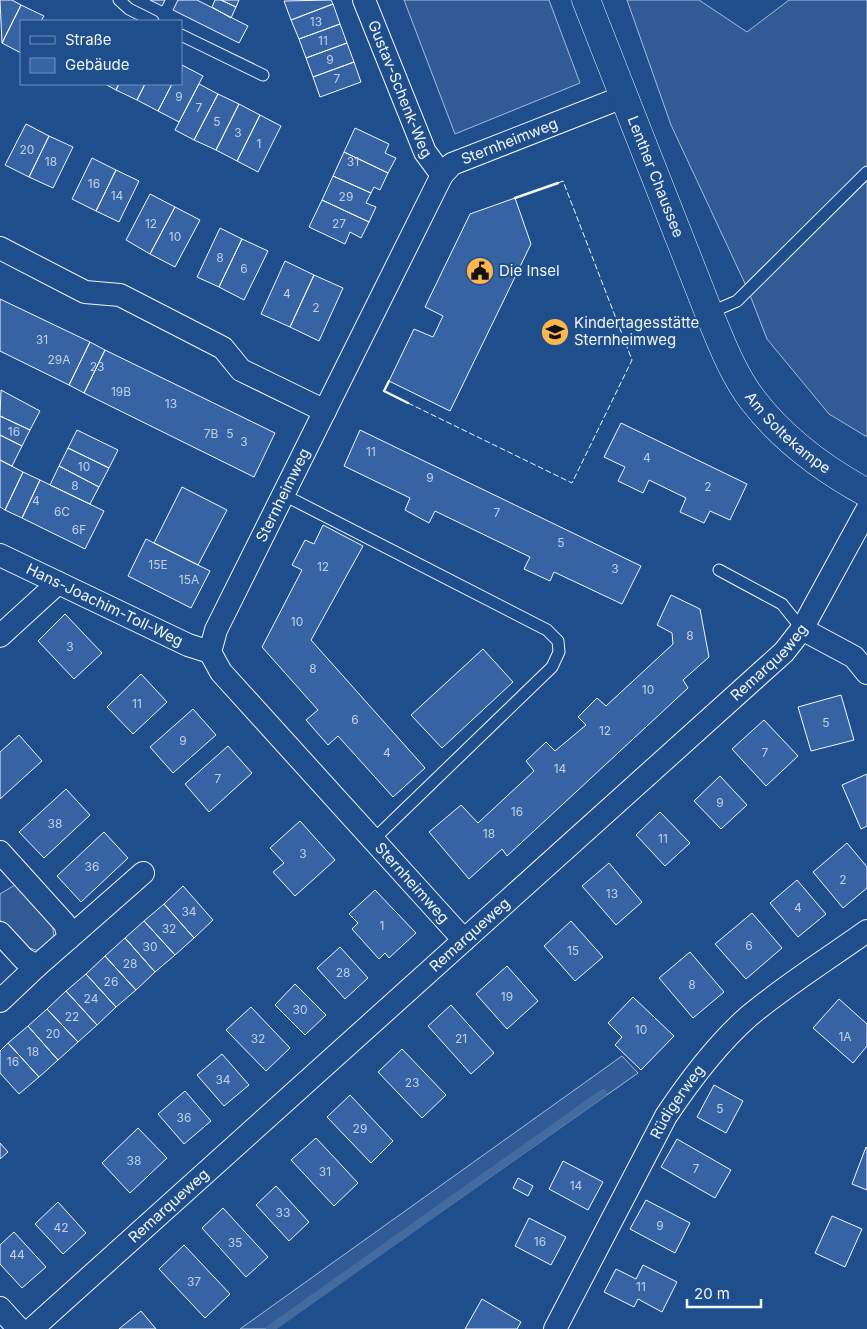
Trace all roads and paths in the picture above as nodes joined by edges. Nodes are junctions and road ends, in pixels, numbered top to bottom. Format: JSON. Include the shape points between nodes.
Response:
{"nodes":[{"id":1,"x":119,"y":0,"type":"edge"},
{"id":2,"x":364,"y":0,"type":"edge"},
{"id":3,"x":586,"y":0,"type":"edge"},
{"id":4,"x":151,"y":20,"type":"edge"},
{"id":5,"x":182,"y":35,"type":"edge"},
{"id":6,"x":263,"y":75,"type":"dead end"},
{"id":7,"x":623,"y":97,"type":"junction"},
{"id":8,"x":867,"y":172,"type":"edge"},
{"id":9,"x":442,"y":175,"type":"junction"},
{"id":10,"x":0,"y":248,"type":"edge"},
{"id":11,"x":709,"y":313,"type":"junction"},
{"id":12,"x":726,"y":354,"type":"joint"},
{"id":13,"x":325,"y":411,"type":"junction"},
{"id":14,"x":867,"y":493,"type":"edge"},
{"id":15,"x":284,"y":495,"type":"junction"},
{"id":16,"x":867,"y":510,"type":"edge"},
{"id":17,"x":0,"y":555,"type":"edge"},
{"id":18,"x":719,"y":570,"type":"dead end"},
{"id":19,"x":58,"y":583,"type":"junction"},
{"id":20,"x":802,"y":629,"type":"junction"},
{"id":21,"x":0,"y":636,"type":"edge"},
{"id":22,"x":210,"y":652,"type":"junction"},
{"id":23,"x":867,"y":673,"type":"edge"},
{"id":24,"x":373,"y":840,"type":"junction"},
{"id":25,"x":4,"y":864,"type":"edge"},
{"id":26,"x":142,"y":873,"type":"dead end"},
{"id":27,"x":867,"y":931,"type":"edge"},
{"id":28,"x":0,"y":932,"type":"edge"},
{"id":29,"x":69,"y":938,"type":"junction"},
{"id":30,"x":464,"y":940,"type":"junction"},
{"id":31,"x":38,"y":966,"type":"junction"},
{"id":32,"x":0,"y":1000,"type":"edge"},
{"id":33,"x":0,"y":1308,"type":"edge"},
{"id":34,"x":19,"y":1329,"type":"edge"},
{"id":35,"x":32,"y":1329,"type":"edge"},
{"id":36,"x":555,"y":1329,"type":"edge"}],
"edges":[{"from":1,"to":4,"type":"lane","via":[[128,9]]},
{"from":2,"to":9,"type":"street","name":"Gustav-Schenk-Weg","via":[[425,152]]},
{"from":3,"to":7,"type":"street","name":"Lenther Chaussee"},
{"from":5,"to":6,"type":"lane"},
{"from":7,"to":9,"type":"street","name":"Sternheimweg","via":[[452,164]]},
{"from":7,"to":11,"type":"street","name":"Lenther Chaussee"},
{"from":8,"to":11,"type":"lane","via":[[737,301]]},
{"from":9,"to":13,"type":"street","name":"Sternheimweg"},
{"from":10,"to":13,"type":"street","via":[[84,292],[120,295],[223,348],[241,370]]},
{"from":11,"to":12,"type":"street","name":"Lenther Chaussee"},
{"from":12,"to":14,"type":"street","name":"Am Soltekampe","via":[[752,399],[788,439],[813,461]]},
{"from":13,"to":15,"type":"street","name":"Sternheimweg"},
{"from":15,"to":22,"type":"street","name":"Sternheimweg","via":[[216,630]]},
{"from":15,"to":24,"type":"lane","via":[[547,630],[558,641],[559,652],[552,667]]},
{"from":16,"to":20,"type":"street","name":"Remarqueweg"},
{"from":17,"to":19,"type":"street","name":"Hans-Joachim-Toll-Weg"},
{"from":18,"to":20,"type":"lane","via":[[782,604]]},
{"from":19,"to":21,"type":"street"},
{"from":19,"to":22,"type":"street","name":"Hans-Joachim-Toll-Weg","via":[[188,645]]},
{"from":20,"to":23,"type":"street","via":[[854,657]]},
{"from":20,"to":30,"type":"street","name":"Remarqueweg","via":[[784,652]]},
{"from":22,"to":24,"type":"street","name":"Sternheimweg","via":[[221,672]]},
{"from":24,"to":30,"type":"street","name":"Sternheimweg"},
{"from":25,"to":29,"type":"street","via":[[65,924]]},
{"from":26,"to":29,"type":"street"},
{"from":27,"to":36,"type":"street","name":"Rüdigerweg","via":[[749,1016],[688,1083],[666,1116]]},
{"from":28,"to":31,"type":"street","via":[[24,959]]},
{"from":29,"to":31,"type":"street"},
{"from":30,"to":35,"type":"street","name":"Remarqueweg"},
{"from":31,"to":32,"type":"street"},
{"from":33,"to":34,"type":"street"}]}
